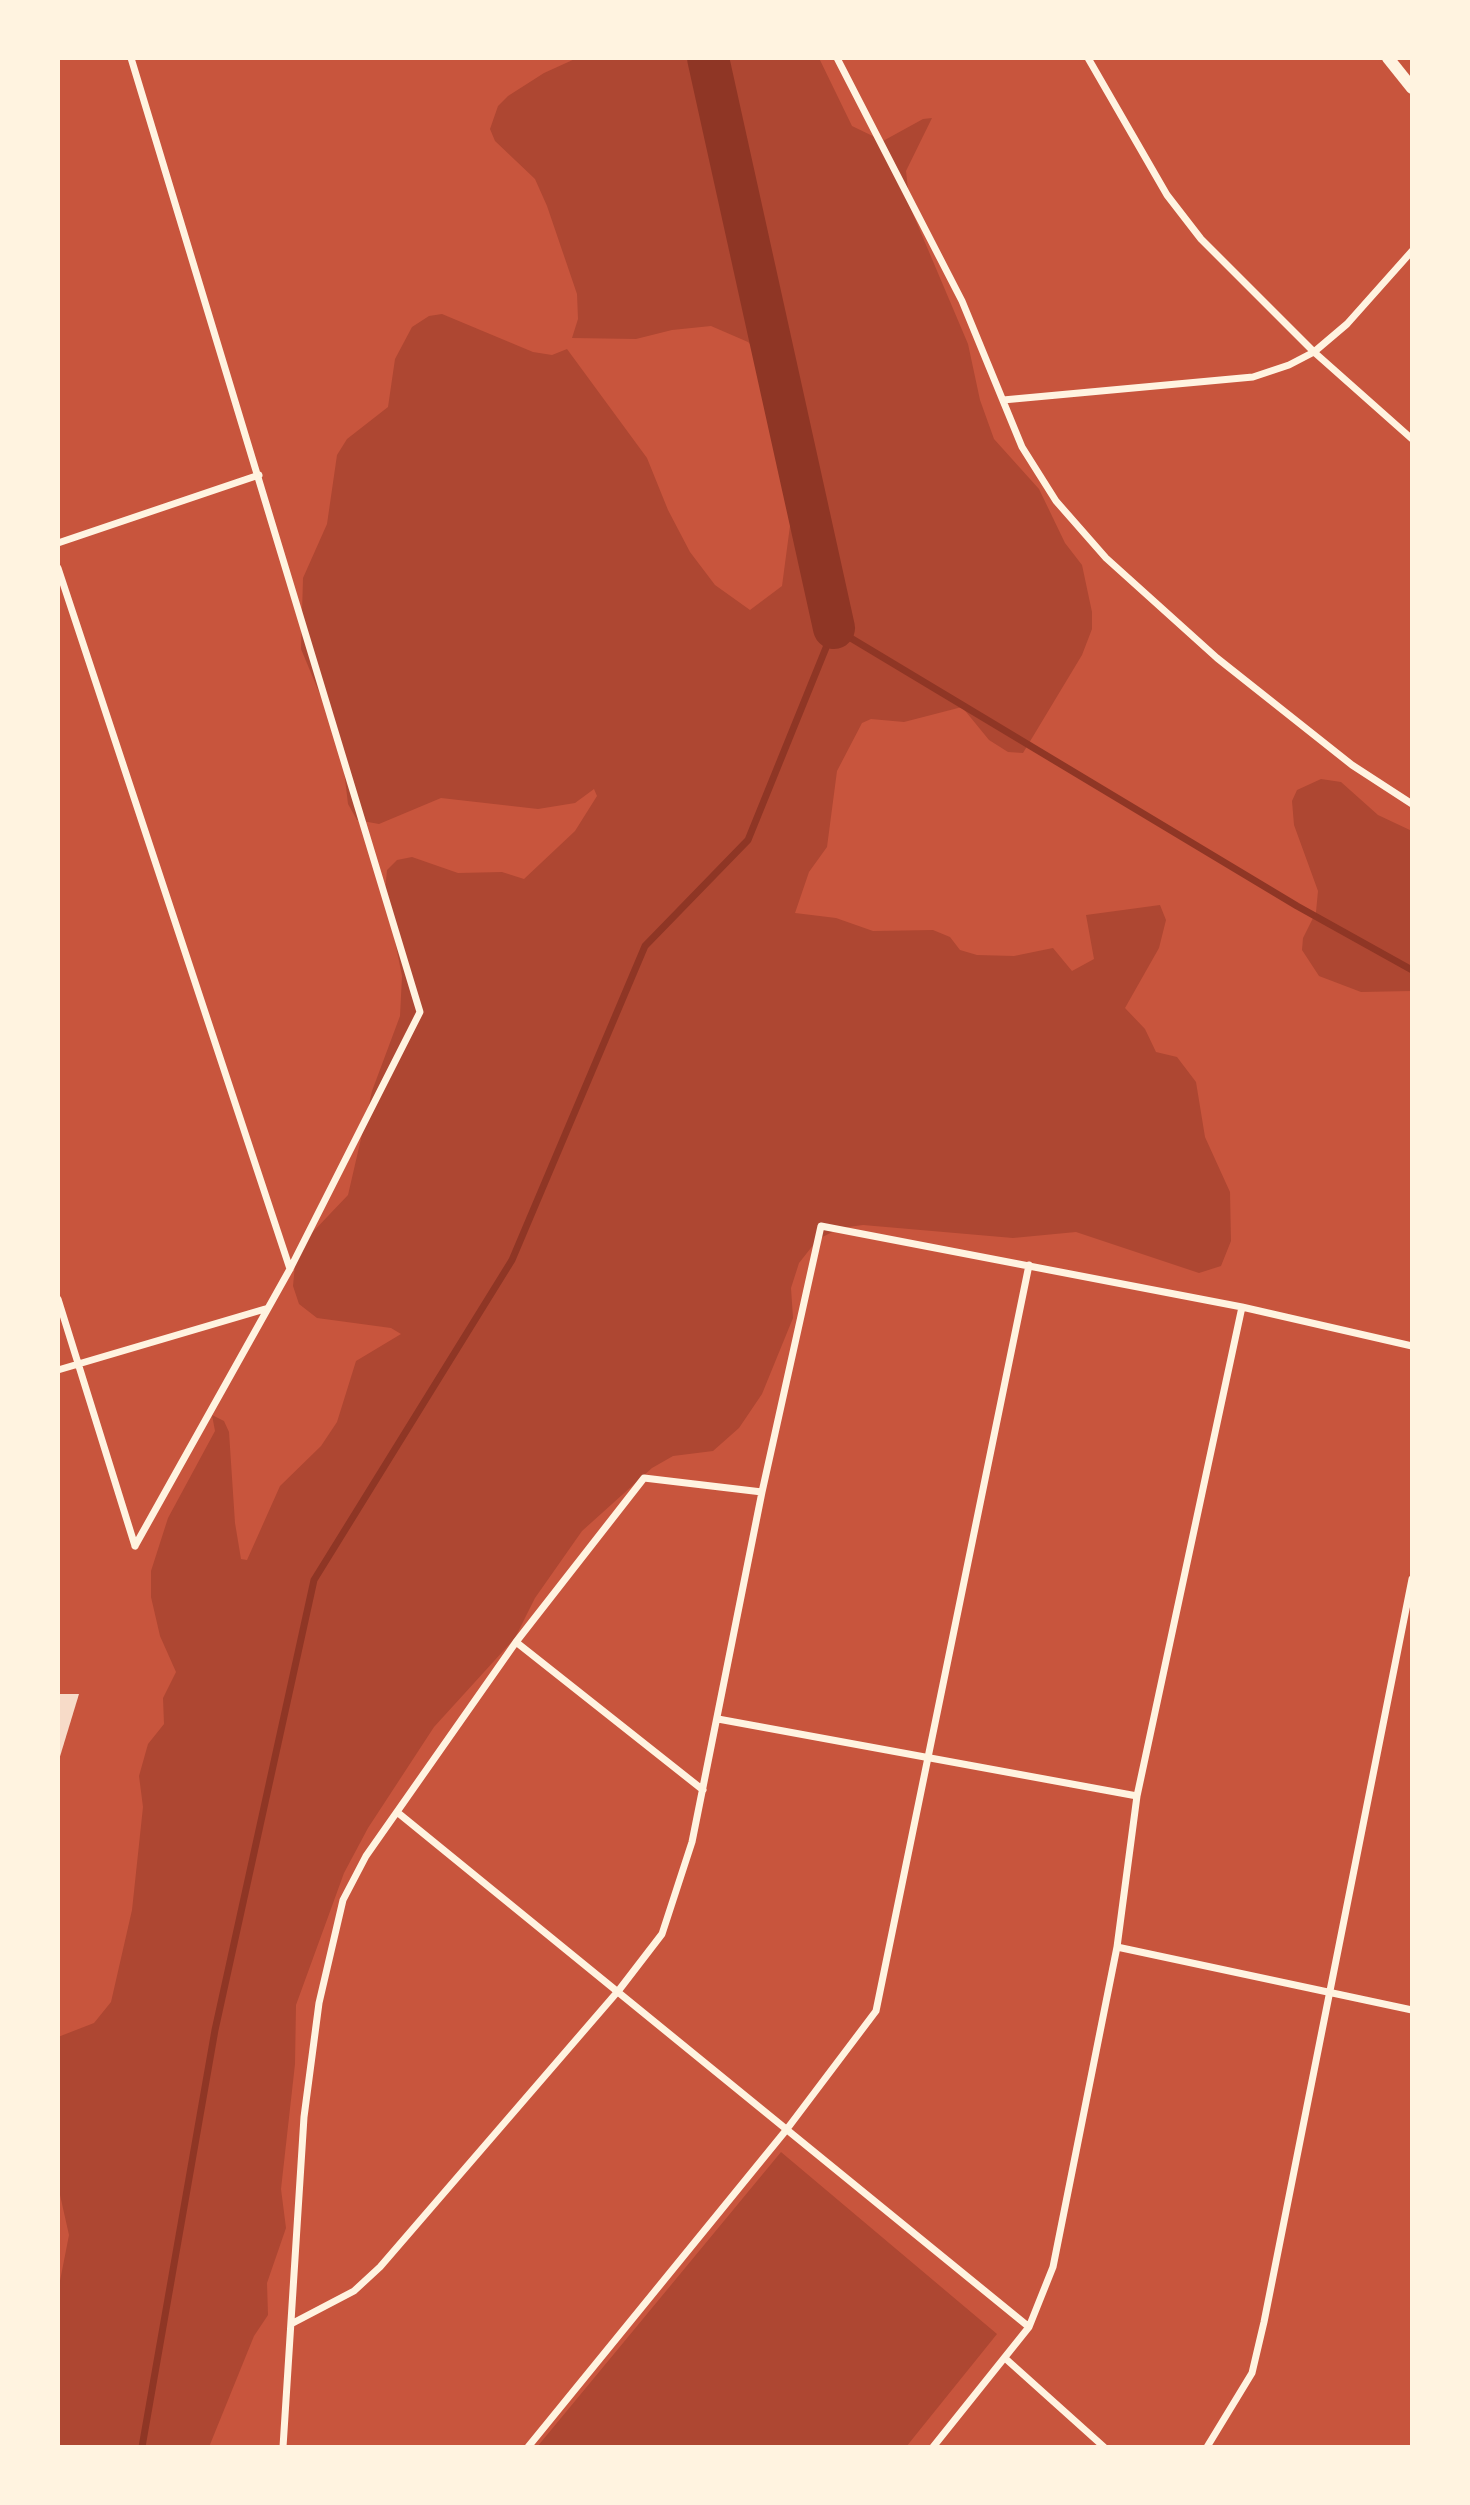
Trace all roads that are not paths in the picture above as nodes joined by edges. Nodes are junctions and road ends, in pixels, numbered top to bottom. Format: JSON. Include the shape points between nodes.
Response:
{"nodes":[{"id":1,"x":131,"y":58,"type":"edge"},
{"id":2,"x":837,"y":58,"type":"edge"},
{"id":3,"x":1088,"y":58,"type":"edge"},
{"id":4,"x":1388,"y":58,"type":"edge"},
{"id":5,"x":1412,"y":88,"type":"edge"},
{"id":6,"x":1412,"y":251,"type":"edge"},
{"id":7,"x":1314,"y":352,"type":"junction"},
{"id":8,"x":1003,"y":400,"type":"junction"},
{"id":9,"x":1412,"y":439,"type":"edge"},
{"id":10,"x":259,"y":474,"type":"junction"},
{"id":11,"x":58,"y":543,"type":"edge"},
{"id":12,"x":58,"y":568,"type":"edge"},
{"id":13,"x":1412,"y":804,"type":"edge"},
{"id":14,"x":1029,"y":1265,"type":"junction"},
{"id":15,"x":290,"y":1269,"type":"junction"},
{"id":16,"x":58,"y":1299,"type":"edge"},
{"id":17,"x":1242,"y":1307,"type":"junction"},
{"id":18,"x":265,"y":1309,"type":"junction"},
{"id":19,"x":1412,"y":1346,"type":"edge"},
{"id":20,"x":79,"y":1364,"type":"junction"},
{"id":21,"x":58,"y":1370,"type":"edge"},
{"id":22,"x":762,"y":1492,"type":"junction"},
{"id":23,"x":1412,"y":1579,"type":"edge"},
{"id":24,"x":516,"y":1643,"type":"junction"},
{"id":25,"x":718,"y":1719,"type":"junction"},
{"id":26,"x":929,"y":1757,"type":"junction"},
{"id":27,"x":703,"y":1790,"type":"junction"},
{"id":28,"x":1137,"y":1796,"type":"junction"},
{"id":29,"x":397,"y":1812,"type":"junction"},
{"id":30,"x":1117,"y":1947,"type":"junction"},
{"id":31,"x":618,"y":1990,"type":"junction"},
{"id":32,"x":1330,"y":1990,"type":"junction"},
{"id":33,"x":1412,"y":2010,"type":"edge"},
{"id":34,"x":787,"y":2129,"type":"junction"},
{"id":35,"x":291,"y":2324,"type":"junction"},
{"id":36,"x":1029,"y":2327,"type":"junction"},
{"id":37,"x":1006,"y":2359,"type":"junction"},
{"id":38,"x":283,"y":2447,"type":"edge"},
{"id":39,"x":528,"y":2447,"type":"edge"},
{"id":40,"x":933,"y":2447,"type":"edge"},
{"id":41,"x":1104,"y":2447,"type":"edge"},
{"id":42,"x":1207,"y":2447,"type":"edge"}],
"edges":[{"from":1,"to":10,"type":"street"},
{"from":2,"to":8,"type":"street","via":[[962,301]]},
{"from":3,"to":7,"type":"street","via":[[1167,195],[1201,239]]},
{"from":4,"to":5,"type":"street"},
{"from":6,"to":7,"type":"street","via":[[1347,324]]},
{"from":7,"to":8,"type":"street","via":[[1253,377]]},
{"from":7,"to":9,"type":"street"},
{"from":8,"to":13,"type":"street","via":[[1023,447],[1056,501],[1107,558],[1217,658],[1352,765]]},
{"from":10,"to":11,"type":"street"},
{"from":10,"to":15,"type":"street","via":[[420,1012]]},
{"from":12,"to":15,"type":"street"},
{"from":14,"to":17,"type":"street"},
{"from":14,"to":22,"type":"street","via":[[821,1226]]},
{"from":14,"to":26,"type":"street"},
{"from":15,"to":18,"type":"street"},
{"from":16,"to":20,"type":"street"},
{"from":17,"to":19,"type":"street"},
{"from":17,"to":28,"type":"street"},
{"from":18,"to":20,"type":"street"},
{"from":18,"to":20,"type":"street","via":[[135,1546]]},
{"from":20,"to":21,"type":"street"},
{"from":22,"to":24,"type":"street","via":[[644,1478]]},
{"from":22,"to":25,"type":"street"},
{"from":23,"to":32,"type":"street"},
{"from":24,"to":27,"type":"street"},
{"from":24,"to":29,"type":"street"},
{"from":25,"to":26,"type":"street"},
{"from":25,"to":27,"type":"street"},
{"from":26,"to":28,"type":"street"},
{"from":26,"to":34,"type":"street","via":[[876,2011]]},
{"from":27,"to":31,"type":"street","via":[[692,1842],[662,1934]]},
{"from":28,"to":30,"type":"street"},
{"from":29,"to":31,"type":"street"},
{"from":29,"to":35,"type":"street","via":[[343,1899],[319,2003],[304,2117]]},
{"from":30,"to":32,"type":"street"},
{"from":30,"to":36,"type":"street","via":[[1053,2267]]},
{"from":31,"to":34,"type":"street"},
{"from":31,"to":35,"type":"street","via":[[380,2267],[354,2291]]},
{"from":32,"to":33,"type":"street"},
{"from":32,"to":42,"type":"street","via":[[1252,2373]]},
{"from":34,"to":36,"type":"street"},
{"from":34,"to":39,"type":"street"},
{"from":35,"to":38,"type":"street"},
{"from":36,"to":37,"type":"street"},
{"from":37,"to":40,"type":"street"},
{"from":37,"to":41,"type":"street"}]}
